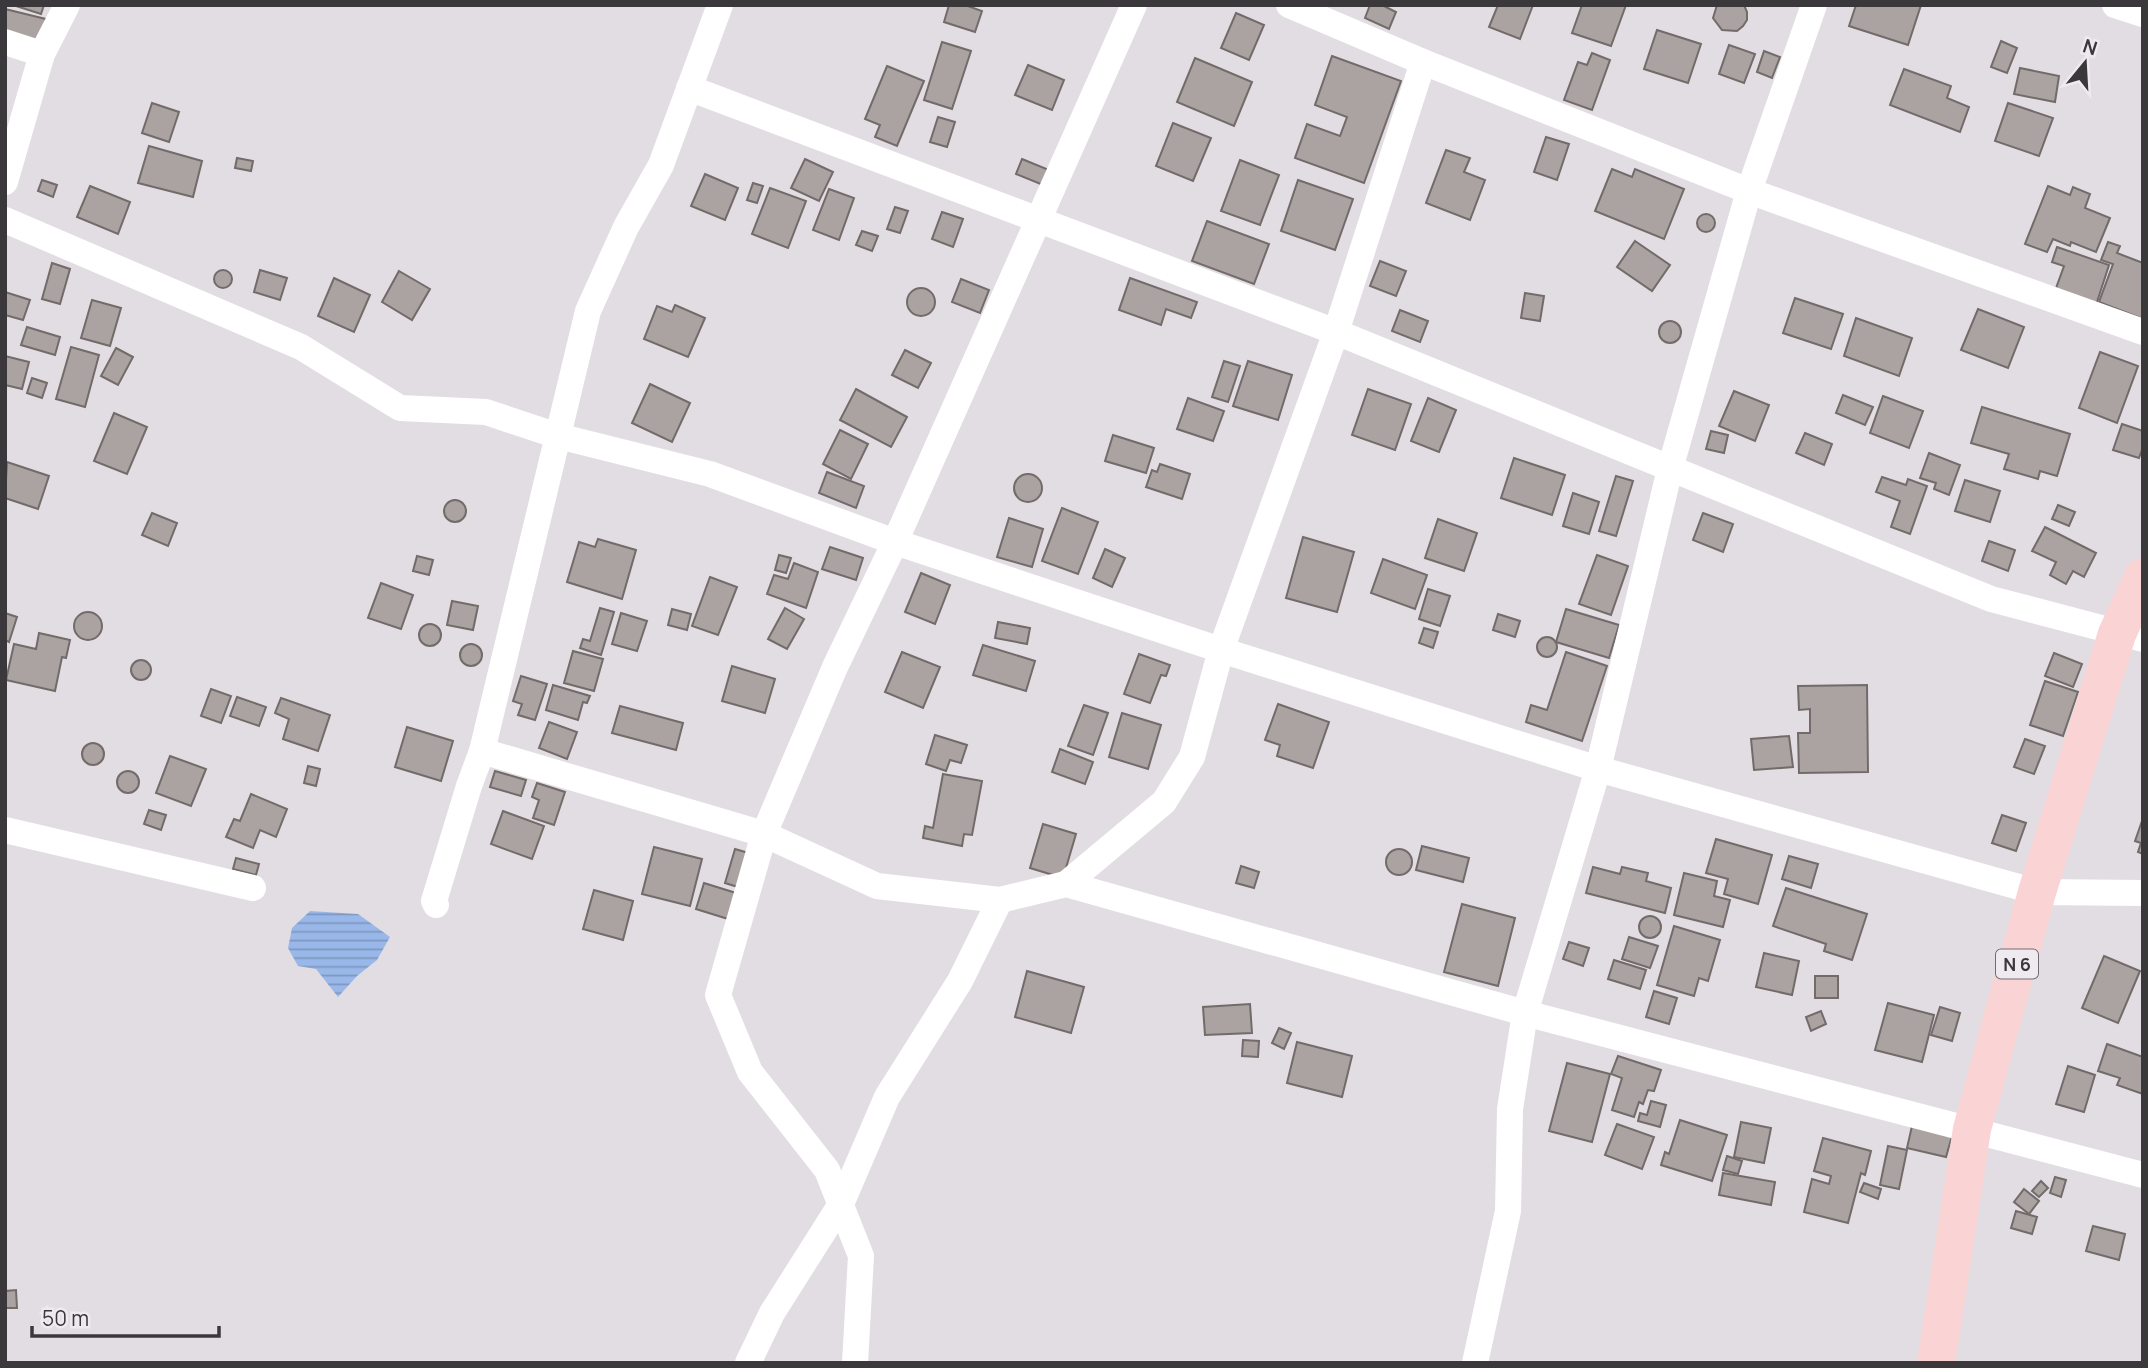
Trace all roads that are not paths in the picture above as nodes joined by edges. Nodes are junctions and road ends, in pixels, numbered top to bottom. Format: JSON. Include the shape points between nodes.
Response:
{"nodes":[{"id":1,"x":67,"y":5,"type":"edge"},
{"id":2,"x":720,"y":5,"type":"edge"},
{"id":3,"x":1134,"y":5,"type":"edge"},
{"id":4,"x":1289,"y":5,"type":"edge"},
{"id":5,"x":1814,"y":5,"type":"edge"},
{"id":6,"x":2115,"y":5,"type":"edge"},
{"id":7,"x":2143,"y":13,"type":"edge"},
{"id":8,"x":5,"y":42,"type":"edge"},
{"id":9,"x":43,"y":54,"type":"junction"},
{"id":10,"x":1423,"y":62,"type":"junction"},
{"id":11,"x":689,"y":88,"type":"junction"},
{"id":12,"x":5,"y":181,"type":"edge"},
{"id":13,"x":1749,"y":191,"type":"junction"},
{"id":14,"x":5,"y":220,"type":"edge"},
{"id":15,"x":1038,"y":220,"type":"junction"},
{"id":16,"x":1336,"y":332,"type":"junction"},
{"id":17,"x":2143,"y":332,"type":"edge"},
{"id":18,"x":558,"y":436,"type":"junction"},
{"id":19,"x":1670,"y":469,"type":"junction"},
{"id":20,"x":894,"y":542,"type":"junction"},
{"id":21,"x":2143,"y":577,"type":"edge"},
{"id":22,"x":2130,"y":637,"type":"edge"},
{"id":23,"x":1222,"y":650,"type":"junction"},
{"id":24,"x":482,"y":751,"type":"junction"},
{"id":25,"x":1598,"y":769,"type":"junction"},
{"id":26,"x":5,"y":830,"type":"edge"},
{"id":27,"x":764,"y":834,"type":"junction"},
{"id":28,"x":1066,"y":884,"type":"junction"},
{"id":29,"x":253,"y":888,"type":"dead end"},
{"id":30,"x":2037,"y":892,"type":"junction"},
{"id":31,"x":2143,"y":893,"type":"edge"},
{"id":32,"x":1000,"y":900,"type":"junction"},
{"id":33,"x":436,"y":905,"type":"dead end"},
{"id":34,"x":1525,"y":1013,"type":"junction"},
{"id":35,"x":1972,"y":1129,"type":"junction"},
{"id":36,"x":2143,"y":1175,"type":"edge"},
{"id":37,"x":841,"y":1204,"type":"junction"},
{"id":38,"x":748,"y":1363,"type":"edge"},
{"id":39,"x":855,"y":1363,"type":"edge"},
{"id":40,"x":1475,"y":1363,"type":"edge"},
{"id":41,"x":1936,"y":1363,"type":"edge"}],
"edges":[{"from":1,"to":9,"type":"street"},
{"from":2,"to":11,"type":"street"},
{"from":3,"to":15,"type":"street"},
{"from":4,"to":10,"type":"street"},
{"from":5,"to":13,"type":"street"},
{"from":6,"to":7,"type":"street"},
{"from":8,"to":9,"type":"street"},
{"from":9,"to":12,"type":"street"},
{"from":10,"to":13,"type":"street"},
{"from":10,"to":16,"type":"street"},
{"from":11,"to":15,"type":"street"},
{"from":11,"to":18,"type":"street","via":[[661,165],[626,227],[588,311]]},
{"from":13,"to":17,"type":"street"},
{"from":13,"to":19,"type":"street"},
{"from":14,"to":18,"type":"street","via":[[301,347],[400,408],[486,412]]},
{"from":15,"to":16,"type":"street"},
{"from":15,"to":20,"type":"street"},
{"from":16,"to":19,"type":"street"},
{"from":16,"to":23,"type":"street"},
{"from":18,"to":20,"type":"street","via":[[710,474]]},
{"from":18,"to":24,"type":"street"},
{"from":19,"to":22,"type":"street","via":[[1991,599]]},
{"from":19,"to":25,"type":"street"},
{"from":20,"to":23,"type":"street"},
{"from":20,"to":27,"type":"street"},
{"from":21,"to":22,"type":"main road","number":"N 6"},
{"from":22,"to":30,"type":"main road","number":"N 6"},
{"from":23,"to":25,"type":"street"},
{"from":23,"to":28,"type":"street","via":[[1192,757],[1164,802]]},
{"from":24,"to":27,"type":"street"},
{"from":24,"to":33,"type":"street"},
{"from":25,"to":30,"type":"street"},
{"from":25,"to":34,"type":"street"},
{"from":26,"to":29,"type":"street"},
{"from":27,"to":32,"type":"street","via":[[877,886]]},
{"from":27,"to":37,"type":"street","via":[[718,995],[750,1072],[827,1170]]},
{"from":28,"to":32,"type":"street"},
{"from":28,"to":34,"type":"street"},
{"from":30,"to":31,"type":"street"},
{"from":30,"to":35,"type":"main road","number":"N 6"},
{"from":32,"to":37,"type":"street","via":[[960,981],[887,1097]]},
{"from":34,"to":35,"type":"street"},
{"from":34,"to":40,"type":"street","via":[[1510,1109],[1508,1211]]},
{"from":35,"to":36,"type":"street"},
{"from":35,"to":41,"type":"main road","number":"N 6"},
{"from":37,"to":38,"type":"street","via":[[772,1312]]},
{"from":37,"to":39,"type":"street","via":[[861,1256]]}]}
